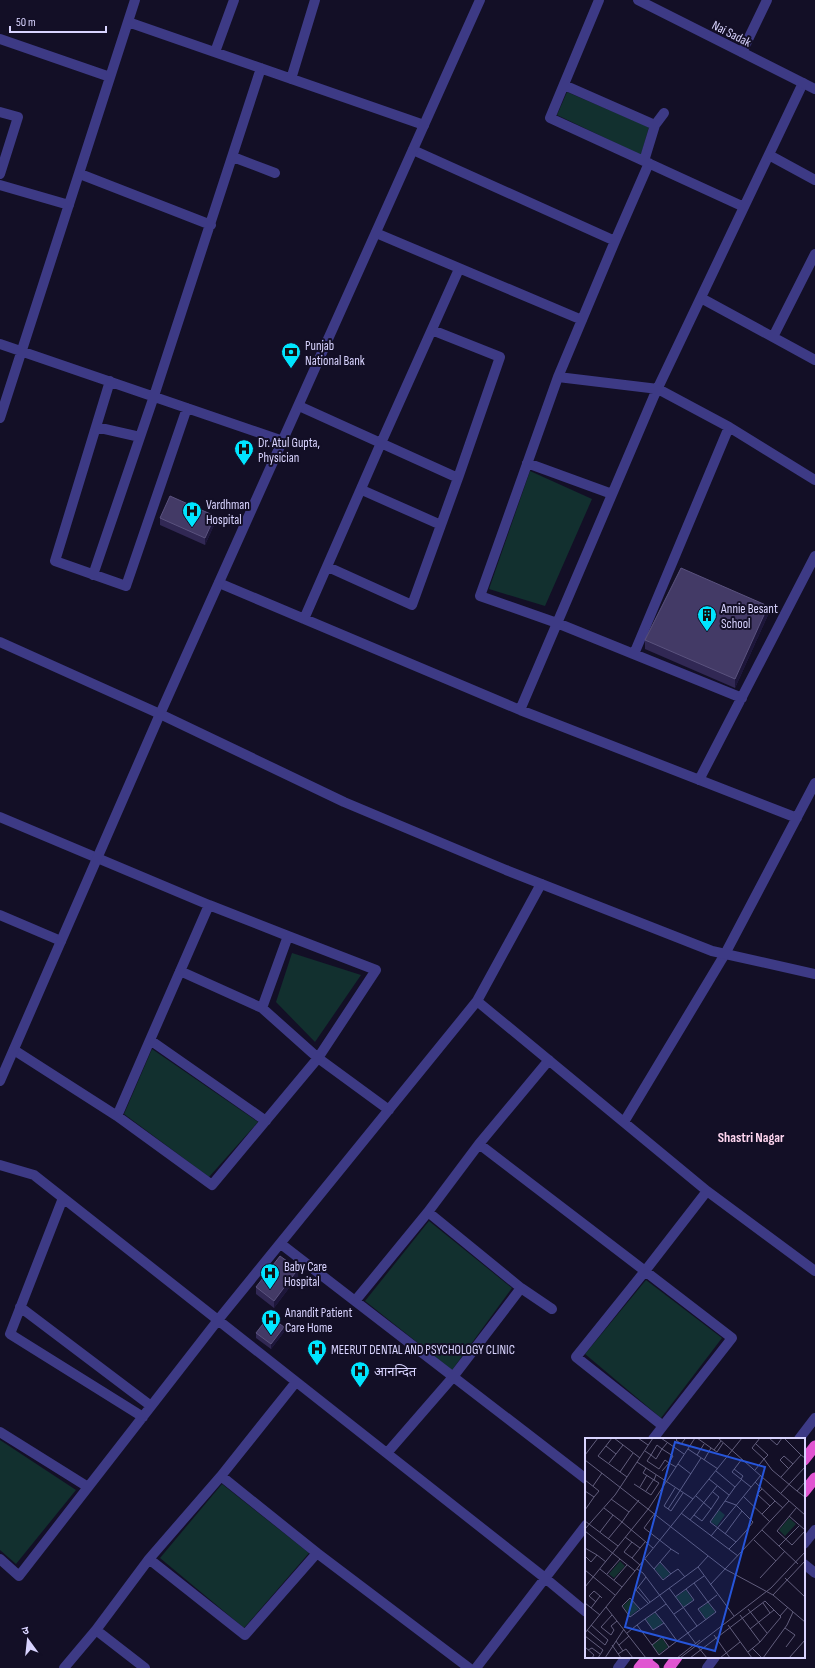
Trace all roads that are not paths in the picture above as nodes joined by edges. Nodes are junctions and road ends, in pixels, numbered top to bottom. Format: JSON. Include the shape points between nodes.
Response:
{"nodes":[{"id":1,"x":135,"y":0,"type":"edge"},
{"id":2,"x":234,"y":0,"type":"edge"},
{"id":3,"x":315,"y":0,"type":"edge"},
{"id":4,"x":480,"y":0,"type":"edge"},
{"id":5,"x":599,"y":0,"type":"edge"},
{"id":6,"x":638,"y":0,"type":"edge"},
{"id":7,"x":767,"y":0,"type":"edge"},
{"id":8,"x":128,"y":22,"type":"junction"},
{"id":9,"x":0,"y":40,"type":"edge"},
{"id":10,"x":215,"y":52,"type":"junction"},
{"id":11,"x":742,"y":52,"type":"junction"},
{"id":12,"x":261,"y":68,"type":"junction"},
{"id":13,"x":110,"y":77,"type":"junction"},
{"id":14,"x":292,"y":79,"type":"junction"},
{"id":15,"x":803,"y":83,"type":"junction"},
{"id":16,"x":564,"y":85,"type":"junction"},
{"id":17,"x":815,"y":89,"type":"edge"},
{"id":18,"x":0,"y":112,"type":"edge"},
{"id":19,"x":664,"y":113,"type":"dead end"},
{"id":20,"x":424,"y":125,"type":"junction"},
{"id":21,"x":655,"y":125,"type":"junction"},
{"id":22,"x":413,"y":150,"type":"junction"},
{"id":23,"x":768,"y":155,"type":"junction"},
{"id":24,"x":233,"y":157,"type":"junction"},
{"id":25,"x":647,"y":162,"type":"junction"},
{"id":26,"x":275,"y":173,"type":"dead end"},
{"id":27,"x":0,"y":174,"type":"edge"},
{"id":28,"x":80,"y":174,"type":"junction"},
{"id":29,"x":815,"y":180,"type":"edge"},
{"id":30,"x":0,"y":186,"type":"edge"},
{"id":31,"x":70,"y":205,"type":"junction"},
{"id":32,"x":744,"y":207,"type":"junction"},
{"id":33,"x":211,"y":225,"type":"junction"},
{"id":34,"x":376,"y":233,"type":"junction"},
{"id":35,"x":615,"y":241,"type":"junction"},
{"id":36,"x":815,"y":254,"type":"edge"},
{"id":37,"x":459,"y":269,"type":"junction"},
{"id":38,"x":701,"y":298,"type":"junction"},
{"id":39,"x":582,"y":320,"type":"junction"},
{"id":40,"x":432,"y":330,"type":"junction"},
{"id":41,"x":773,"y":337,"type":"junction"},
{"id":42,"x":0,"y":344,"type":"edge"},
{"id":43,"x":22,"y":351,"type":"junction"},
{"id":44,"x":815,"y":360,"type":"edge"},
{"id":45,"x":558,"y":377,"type":"junction"},
{"id":46,"x":110,"y":381,"type":"junction"},
{"id":47,"x":658,"y":389,"type":"junction"},
{"id":48,"x":154,"y":396,"type":"junction"},
{"id":49,"x":299,"y":406,"type":"junction"},
{"id":50,"x":187,"y":408,"type":"junction"},
{"id":51,"x":0,"y":418,"type":"edge"},
{"id":52,"x":96,"y":427,"type":"junction"},
{"id":53,"x":729,"y":427,"type":"junction"},
{"id":54,"x":140,"y":437,"type":"junction"},
{"id":55,"x":283,"y":440,"type":"junction"},
{"id":56,"x":381,"y":443,"type":"junction"},
{"id":57,"x":527,"y":463,"type":"junction"},
{"id":58,"x":458,"y":478,"type":"junction"},
{"id":59,"x":815,"y":480,"type":"edge"},
{"id":60,"x":362,"y":490,"type":"junction"},
{"id":61,"x":612,"y":494,"type":"junction"},
{"id":62,"x":441,"y":525,"type":"junction"},
{"id":63,"x":815,"y":556,"type":"edge"},
{"id":64,"x":328,"y":567,"type":"junction"},
{"id":65,"x":93,"y":575,"type":"junction"},
{"id":66,"x":219,"y":583,"type":"junction"},
{"id":67,"x":304,"y":619,"type":"junction"},
{"id":68,"x":557,"y":623,"type":"junction"},
{"id":69,"x":0,"y":642,"type":"edge"},
{"id":70,"x":634,"y":654,"type":"junction"},
{"id":71,"x":742,"y":698,"type":"junction"},
{"id":72,"x":520,"y":710,"type":"junction"},
{"id":73,"x":160,"y":714,"type":"junction"},
{"id":74,"x":700,"y":780,"type":"junction"},
{"id":75,"x":815,"y":783,"type":"edge"},
{"id":76,"x":0,"y":817,"type":"edge"},
{"id":77,"x":797,"y":818,"type":"junction"},
{"id":78,"x":97,"y":858,"type":"junction"},
{"id":79,"x":541,"y":884,"type":"junction"},
{"id":80,"x":208,"y":905,"type":"junction"},
{"id":81,"x":0,"y":915,"type":"edge"},
{"id":82,"x":288,"y":936,"type":"junction"},
{"id":83,"x":61,"y":941,"type":"junction"},
{"id":84,"x":726,"y":954,"type":"junction"},
{"id":85,"x":180,"y":971,"type":"junction"},
{"id":86,"x":815,"y":974,"type":"edge"},
{"id":87,"x":477,"y":1001,"type":"junction"},
{"id":88,"x":262,"y":1008,"type":"junction"},
{"id":89,"x":150,"y":1040,"type":"junction"},
{"id":90,"x":14,"y":1050,"type":"junction"},
{"id":91,"x":318,"y":1058,"type":"junction"},
{"id":92,"x":549,"y":1060,"type":"junction"},
{"id":93,"x":0,"y":1081,"type":"edge"},
{"id":94,"x":389,"y":1110,"type":"junction"},
{"id":95,"x":118,"y":1116,"type":"junction"},
{"id":96,"x":266,"y":1121,"type":"junction"},
{"id":97,"x":624,"y":1122,"type":"junction"},
{"id":98,"x":479,"y":1144,"type":"junction"},
{"id":99,"x":0,"y":1165,"type":"edge"},
{"id":100,"x":707,"y":1191,"type":"junction"},
{"id":101,"x":63,"y":1198,"type":"junction"},
{"id":102,"x":428,"y":1212,"type":"junction"},
{"id":103,"x":281,"y":1244,"type":"junction"},
{"id":104,"x":645,"y":1271,"type":"junction"},
{"id":105,"x":815,"y":1272,"type":"edge"},
{"id":106,"x":521,"y":1288,"type":"junction"},
{"id":107,"x":355,"y":1301,"type":"junction"},
{"id":108,"x":20,"y":1307,"type":"junction"},
{"id":109,"x":552,"y":1309,"type":"dead end"},
{"id":110,"x":218,"y":1320,"type":"junction"},
{"id":111,"x":453,"y":1377,"type":"junction"},
{"id":112,"x":296,"y":1382,"type":"junction"},
{"id":113,"x":151,"y":1406,"type":"junction"},
{"id":114,"x":143,"y":1417,"type":"junction"},
{"id":115,"x":815,"y":1418,"type":"edge"},
{"id":116,"x":663,"y":1426,"type":"junction"},
{"id":117,"x":0,"y":1432,"type":"edge"},
{"id":118,"x":654,"y":1438,"type":"edge"},
{"id":119,"x":800,"y":1438,"type":"edge"},
{"id":120,"x":815,"y":1446,"type":"edge"},
{"id":121,"x":387,"y":1453,"type":"junction"},
{"id":122,"x":805,"y":1459,"type":"edge"},
{"id":123,"x":220,"y":1476,"type":"junction"},
{"id":124,"x":585,"y":1478,"type":"edge"},
{"id":125,"x":815,"y":1478,"type":"edge"},
{"id":126,"x":88,"y":1487,"type":"junction"},
{"id":127,"x":805,"y":1491,"type":"edge"},
{"id":128,"x":585,"y":1526,"type":"edge"},
{"id":129,"x":815,"y":1530,"type":"edge"},
{"id":130,"x":805,"y":1543,"type":"edge"},
{"id":131,"x":317,"y":1553,"type":"junction"},
{"id":132,"x":0,"y":1559,"type":"edge"},
{"id":133,"x":150,"y":1559,"type":"junction"},
{"id":134,"x":805,"y":1565,"type":"edge"},
{"id":135,"x":815,"y":1573,"type":"edge"},
{"id":136,"x":545,"y":1578,"type":"junction"},
{"id":137,"x":585,"y":1611,"type":"edge"},
{"id":138,"x":96,"y":1630,"type":"junction"},
{"id":139,"x":625,"y":1658,"type":"edge"},
{"id":140,"x":676,"y":1658,"type":"edge"},
{"id":141,"x":714,"y":1658,"type":"edge"},
{"id":142,"x":643,"y":1661,"type":"edge"},
{"id":143,"x":64,"y":1668,"type":"edge"},
{"id":144,"x":145,"y":1668,"type":"edge"},
{"id":145,"x":469,"y":1668,"type":"edge"},
{"id":146,"x":476,"y":1668,"type":"edge"},
{"id":147,"x":618,"y":1668,"type":"edge"},
{"id":148,"x":654,"y":1668,"type":"edge"},
{"id":149,"x":669,"y":1668,"type":"edge"},
{"id":150,"x":706,"y":1668,"type":"edge"}],
"edges":[{"from":1,"to":8,"type":"street"},
{"from":2,"to":10,"type":"street"},
{"from":3,"to":14,"type":"street"},
{"from":4,"to":20,"type":"street"},
{"from":5,"to":16,"type":"street"},
{"from":6,"to":11,"type":"street","name":"Nai Sadak"},
{"from":7,"to":11,"type":"street"},
{"from":8,"to":10,"type":"street"},
{"from":8,"to":13,"type":"street"},
{"from":9,"to":13,"type":"street"},
{"from":10,"to":12,"type":"street"},
{"from":11,"to":15,"type":"street","name":"Nai Sadak"},
{"from":12,"to":14,"type":"street"},
{"from":12,"to":24,"type":"street"},
{"from":13,"to":28,"type":"street"},
{"from":14,"to":20,"type":"street"},
{"from":15,"to":17,"type":"street","name":"Nai Sadak"},
{"from":15,"to":23,"type":"street"},
{"from":16,"to":21,"type":"street"},
{"from":16,"to":25,"type":"street","via":[[550,118]]},
{"from":18,"to":27,"type":"street","via":[[18,117]]},
{"from":19,"to":21,"type":"street"},
{"from":20,"to":22,"type":"street"},
{"from":21,"to":25,"type":"street"},
{"from":22,"to":34,"type":"street"},
{"from":22,"to":35,"type":"street"},
{"from":23,"to":29,"type":"street"},
{"from":23,"to":32,"type":"street"},
{"from":24,"to":26,"type":"street"},
{"from":24,"to":33,"type":"street"},
{"from":25,"to":32,"type":"street"},
{"from":25,"to":35,"type":"street"},
{"from":28,"to":31,"type":"street"},
{"from":28,"to":33,"type":"street"},
{"from":30,"to":31,"type":"street"},
{"from":31,"to":43,"type":"street"},
{"from":32,"to":38,"type":"street"},
{"from":33,"to":48,"type":"street"},
{"from":34,"to":37,"type":"street"},
{"from":34,"to":49,"type":"street"},
{"from":35,"to":39,"type":"street"},
{"from":36,"to":41,"type":"street"},
{"from":37,"to":39,"type":"street"},
{"from":37,"to":40,"type":"street"},
{"from":38,"to":41,"type":"street"},
{"from":38,"to":47,"type":"street"},
{"from":39,"to":45,"type":"street"},
{"from":40,"to":56,"type":"street"},
{"from":40,"to":58,"type":"street","via":[[500,357]]},
{"from":41,"to":44,"type":"street"},
{"from":42,"to":43,"type":"street"},
{"from":43,"to":46,"type":"street"},
{"from":43,"to":51,"type":"street"},
{"from":45,"to":47,"type":"street"},
{"from":45,"to":57,"type":"street"},
{"from":46,"to":48,"type":"street"},
{"from":46,"to":52,"type":"street"},
{"from":47,"to":53,"type":"street"},
{"from":47,"to":61,"type":"street"},
{"from":48,"to":50,"type":"street"},
{"from":48,"to":54,"type":"street"},
{"from":49,"to":55,"type":"street"},
{"from":49,"to":56,"type":"street"},
{"from":50,"to":55,"type":"street"},
{"from":50,"to":65,"type":"street","via":[[126,586]]},
{"from":52,"to":54,"type":"street"},
{"from":52,"to":65,"type":"street","via":[[56,561]]},
{"from":53,"to":59,"type":"street"},
{"from":53,"to":70,"type":"street"},
{"from":54,"to":65,"type":"street"},
{"from":55,"to":66,"type":"street"},
{"from":56,"to":58,"type":"street"},
{"from":56,"to":60,"type":"street"},
{"from":57,"to":61,"type":"street"},
{"from":57,"to":68,"type":"street","via":[[480,596]]},
{"from":58,"to":62,"type":"street"},
{"from":60,"to":62,"type":"street"},
{"from":60,"to":64,"type":"street"},
{"from":61,"to":68,"type":"street"},
{"from":62,"to":64,"type":"street","via":[[412,605]]},
{"from":63,"to":71,"type":"street"},
{"from":64,"to":67,"type":"street"},
{"from":66,"to":67,"type":"street"},
{"from":66,"to":73,"type":"street"},
{"from":67,"to":72,"type":"street"},
{"from":68,"to":70,"type":"street"},
{"from":68,"to":72,"type":"street"},
{"from":69,"to":73,"type":"street"},
{"from":70,"to":71,"type":"street"},
{"from":71,"to":74,"type":"street"},
{"from":72,"to":74,"type":"street"},
{"from":73,"to":78,"type":"street"},
{"from":73,"to":79,"type":"street","via":[[344,802]]},
{"from":74,"to":77,"type":"street"},
{"from":75,"to":77,"type":"street"},
{"from":76,"to":78,"type":"street"},
{"from":77,"to":84,"type":"street"},
{"from":78,"to":80,"type":"street"},
{"from":78,"to":83,"type":"street"},
{"from":79,"to":84,"type":"street","via":[[712,951]]},
{"from":79,"to":87,"type":"street"},
{"from":80,"to":82,"type":"street"},
{"from":80,"to":85,"type":"street"},
{"from":81,"to":83,"type":"street"},
{"from":82,"to":88,"type":"street"},
{"from":82,"to":91,"type":"street","via":[[376,970]]},
{"from":83,"to":90,"type":"street"},
{"from":84,"to":86,"type":"street"},
{"from":84,"to":97,"type":"street"},
{"from":85,"to":88,"type":"street"},
{"from":85,"to":89,"type":"street"},
{"from":87,"to":92,"type":"street"},
{"from":87,"to":94,"type":"street"},
{"from":88,"to":91,"type":"street"},
{"from":89,"to":95,"type":"street"},
{"from":89,"to":96,"type":"street"},
{"from":90,"to":93,"type":"street"},
{"from":90,"to":95,"type":"street"},
{"from":91,"to":94,"type":"street"},
{"from":91,"to":96,"type":"street"},
{"from":92,"to":97,"type":"street"},
{"from":92,"to":98,"type":"street"},
{"from":94,"to":103,"type":"street"},
{"from":95,"to":96,"type":"street","via":[[212,1185]]},
{"from":97,"to":100,"type":"street"},
{"from":98,"to":102,"type":"street"},
{"from":98,"to":104,"type":"street"},
{"from":99,"to":101,"type":"street","via":[[34,1175]]},
{"from":100,"to":104,"type":"street"},
{"from":100,"to":105,"type":"street"},
{"from":101,"to":108,"type":"street"},
{"from":101,"to":110,"type":"street"},
{"from":102,"to":106,"type":"street"},
{"from":102,"to":107,"type":"street"},
{"from":103,"to":107,"type":"street"},
{"from":103,"to":110,"type":"street"},
{"from":104,"to":116,"type":"street","via":[[576,1357]]},
{"from":104,"to":116,"type":"street","via":[[732,1338]]},
{"from":106,"to":109,"type":"street"},
{"from":106,"to":111,"type":"street"},
{"from":107,"to":111,"type":"street"},
{"from":108,"to":113,"type":"street"},
{"from":108,"to":114,"type":"street","via":[[10,1334]]},
{"from":110,"to":112,"type":"street"},
{"from":110,"to":113,"type":"street"},
{"from":111,"to":121,"type":"street"},
{"from":111,"to":124,"type":"street"},
{"from":112,"to":121,"type":"street"},
{"from":112,"to":123,"type":"street"},
{"from":113,"to":114,"type":"street"},
{"from":114,"to":126,"type":"street"},
{"from":115,"to":119,"type":"street"},
{"from":116,"to":118,"type":"street"},
{"from":117,"to":126,"type":"street"},
{"from":120,"to":122,"type":"highway"},
{"from":121,"to":136,"type":"street"},
{"from":123,"to":131,"type":"street"},
{"from":123,"to":133,"type":"street"},
{"from":125,"to":127,"type":"highway"},
{"from":126,"to":132,"type":"street","via":[[19,1576]]},
{"from":128,"to":136,"type":"street"},
{"from":129,"to":130,"type":"street"},
{"from":131,"to":133,"type":"street","via":[[245,1635]]},
{"from":131,"to":145,"type":"street"},
{"from":133,"to":138,"type":"street"},
{"from":134,"to":135,"type":"street"},
{"from":136,"to":137,"type":"street"},
{"from":136,"to":146,"type":"street"},
{"from":138,"to":143,"type":"street"},
{"from":138,"to":144,"type":"street"},
{"from":139,"to":147,"type":"street"},
{"from":140,"to":149,"type":"highway"},
{"from":141,"to":150,"type":"street"},
{"from":142,"to":148,"type":"highway"}]}
